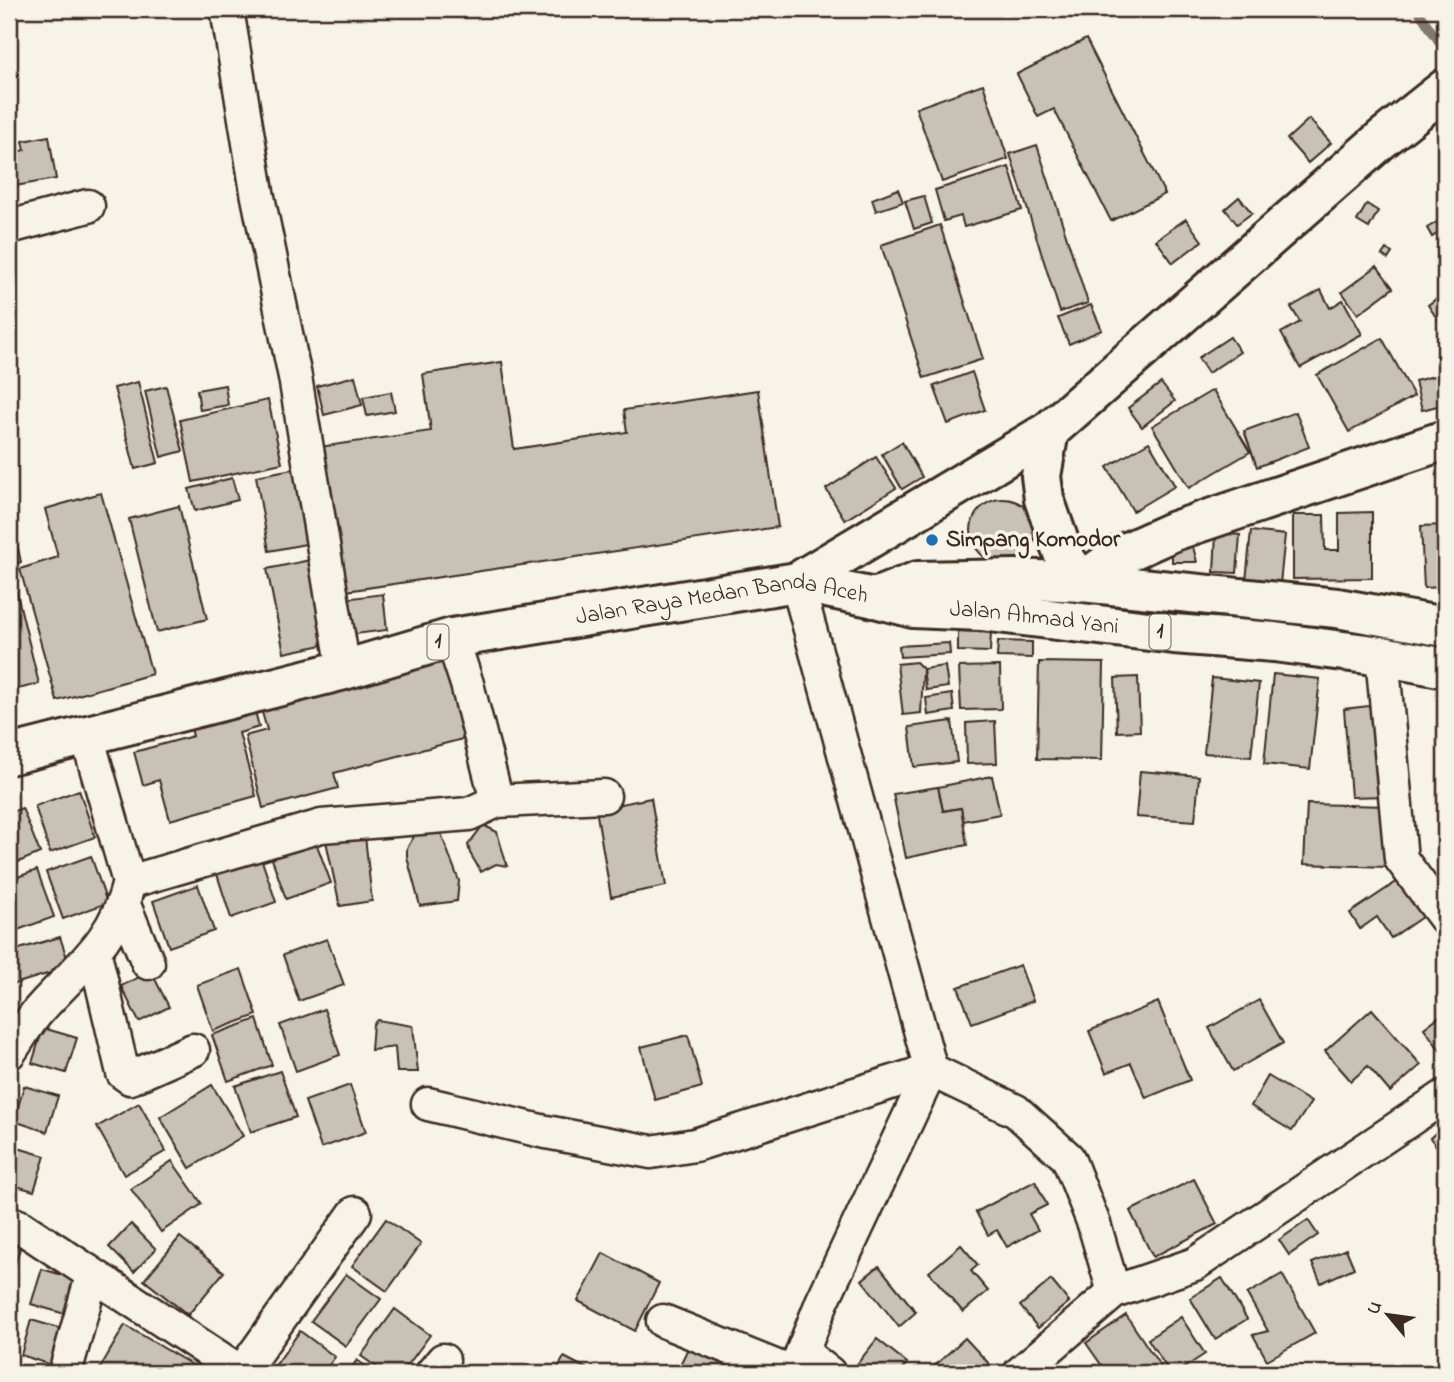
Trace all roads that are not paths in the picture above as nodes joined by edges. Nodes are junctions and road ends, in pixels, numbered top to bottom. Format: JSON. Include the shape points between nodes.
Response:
{"nodes":[{"id":1,"x":227,"y":9,"type":"edge"},
{"id":2,"x":1445,"y":89,"type":"edge"},
{"id":3,"x":88,"y":206,"type":"dead end"},
{"id":4,"x":9,"y":227,"type":"edge"},
{"id":5,"x":1049,"y":431,"type":"junction"},
{"id":6,"x":1445,"y":440,"type":"edge"},
{"id":7,"x":797,"y":582,"type":"junction"},
{"id":8,"x":1082,"y":582,"type":"junction"},
{"id":9,"x":875,"y":598,"type":"junction"},
{"id":10,"x":1445,"y":627,"type":"edge"},
{"id":11,"x":452,"y":638,"type":"junction"},
{"id":12,"x":1382,"y":656,"type":"junction"},
{"id":13,"x":1445,"y":668,"type":"edge"},
{"id":14,"x":344,"y":670,"type":"junction"},
{"id":15,"x":87,"y":736,"type":"junction"},
{"id":16,"x":9,"y":755,"type":"edge"},
{"id":17,"x":604,"y":796,"type":"dead end"},
{"id":18,"x":497,"y":801,"type":"junction"},
{"id":19,"x":127,"y":894,"type":"junction"},
{"id":20,"x":1445,"y":918,"type":"edge"},
{"id":21,"x":95,"y":954,"type":"junction"},
{"id":22,"x":148,"y":963,"type":"dead end"},
{"id":23,"x":38,"y":1011,"type":"junction"},
{"id":24,"x":9,"y":1020,"type":"edge"},
{"id":25,"x":193,"y":1050,"type":"dead end"},
{"id":26,"x":9,"y":1053,"type":"edge"},
{"id":27,"x":931,"y":1070,"type":"junction"},
{"id":28,"x":1445,"y":1096,"type":"edge"},
{"id":29,"x":428,"y":1104,"type":"dead end"},
{"id":30,"x":355,"y":1213,"type":"dead end"},
{"id":31,"x":9,"y":1222,"type":"edge"},
{"id":32,"x":92,"y":1276,"type":"junction"},
{"id":33,"x":1114,"y":1292,"type":"junction"},
{"id":34,"x":663,"y":1321,"type":"dead end"},
{"id":35,"x":796,"y":1366,"type":"edge"},
{"id":36,"x":65,"y":1373,"type":"edge"},
{"id":37,"x":242,"y":1373,"type":"edge"},
{"id":38,"x":829,"y":1373,"type":"edge"},
{"id":39,"x":1020,"y":1373,"type":"edge"}],
"edges":[{"from":1,"to":14,"type":"street"},
{"from":2,"to":5,"type":"main road"},
{"from":3,"to":4,"type":"street"},
{"from":5,"to":7,"type":"main road"},
{"from":5,"to":8,"type":"main road","via":[[1041,476],[1044,499],[1065,559]]},
{"from":6,"to":8,"type":"main road","via":[[1174,531],[1118,556]]},
{"from":7,"to":9,"type":"main road","name":"Jalan Raya Medan Banda Aceh","number":"1"},
{"from":7,"to":11,"type":"main road","name":"Jalan Raya Medan Banda Aceh","number":"1"},
{"from":7,"to":27,"type":"street"},
{"from":8,"to":9,"type":"main road","name":"Jalan Raya Medan Banda Aceh","number":"1","via":[[918,581]]},
{"from":8,"to":10,"type":"main road","name":"Jalan Raya Medan Banda Aceh","number":"1","via":[[1337,608]]},
{"from":9,"to":12,"type":"main road","name":"Jalan Ahmad Yani","number":"1","via":[[913,608],[981,611]]},
{"from":11,"to":14,"type":"main road","name":"Jalan Raya Medan Banda Aceh","number":"1"},
{"from":11,"to":18,"type":"street"},
{"from":12,"to":13,"type":"main road","name":"Jalan Ahmad Yani","number":"1"},
{"from":12,"to":20,"type":"street","via":[[1401,859]]},
{"from":14,"to":15,"type":"main road","name":"Jalan Raya Medan Banda Aceh","number":"1"},
{"from":15,"to":16,"type":"main road","name":"Jalan Raya Medan Banda Aceh","number":"1"},
{"from":15,"to":19,"type":"street"},
{"from":17,"to":18,"type":"street"},
{"from":18,"to":19,"type":"street","via":[[469,814],[321,826]]},
{"from":19,"to":21,"type":"street"},
{"from":19,"to":22,"type":"street"},
{"from":21,"to":23,"type":"street"},
{"from":21,"to":25,"type":"street","via":[[123,1073],[130,1078]]},
{"from":23,"to":24,"type":"street"},
{"from":23,"to":26,"type":"street"},
{"from":27,"to":29,"type":"street","via":[[695,1145],[651,1152]]},
{"from":27,"to":33,"type":"street","via":[[1016,1111],[1068,1158]]},
{"from":27,"to":35,"type":"street"},
{"from":28,"to":33,"type":"street","via":[[1195,1264]]},
{"from":30,"to":37,"type":"street"},
{"from":31,"to":32,"type":"street"},
{"from":32,"to":36,"type":"street"},
{"from":32,"to":37,"type":"street"},
{"from":33,"to":39,"type":"street"},
{"from":34,"to":35,"type":"street"},
{"from":35,"to":38,"type":"street"}]}
